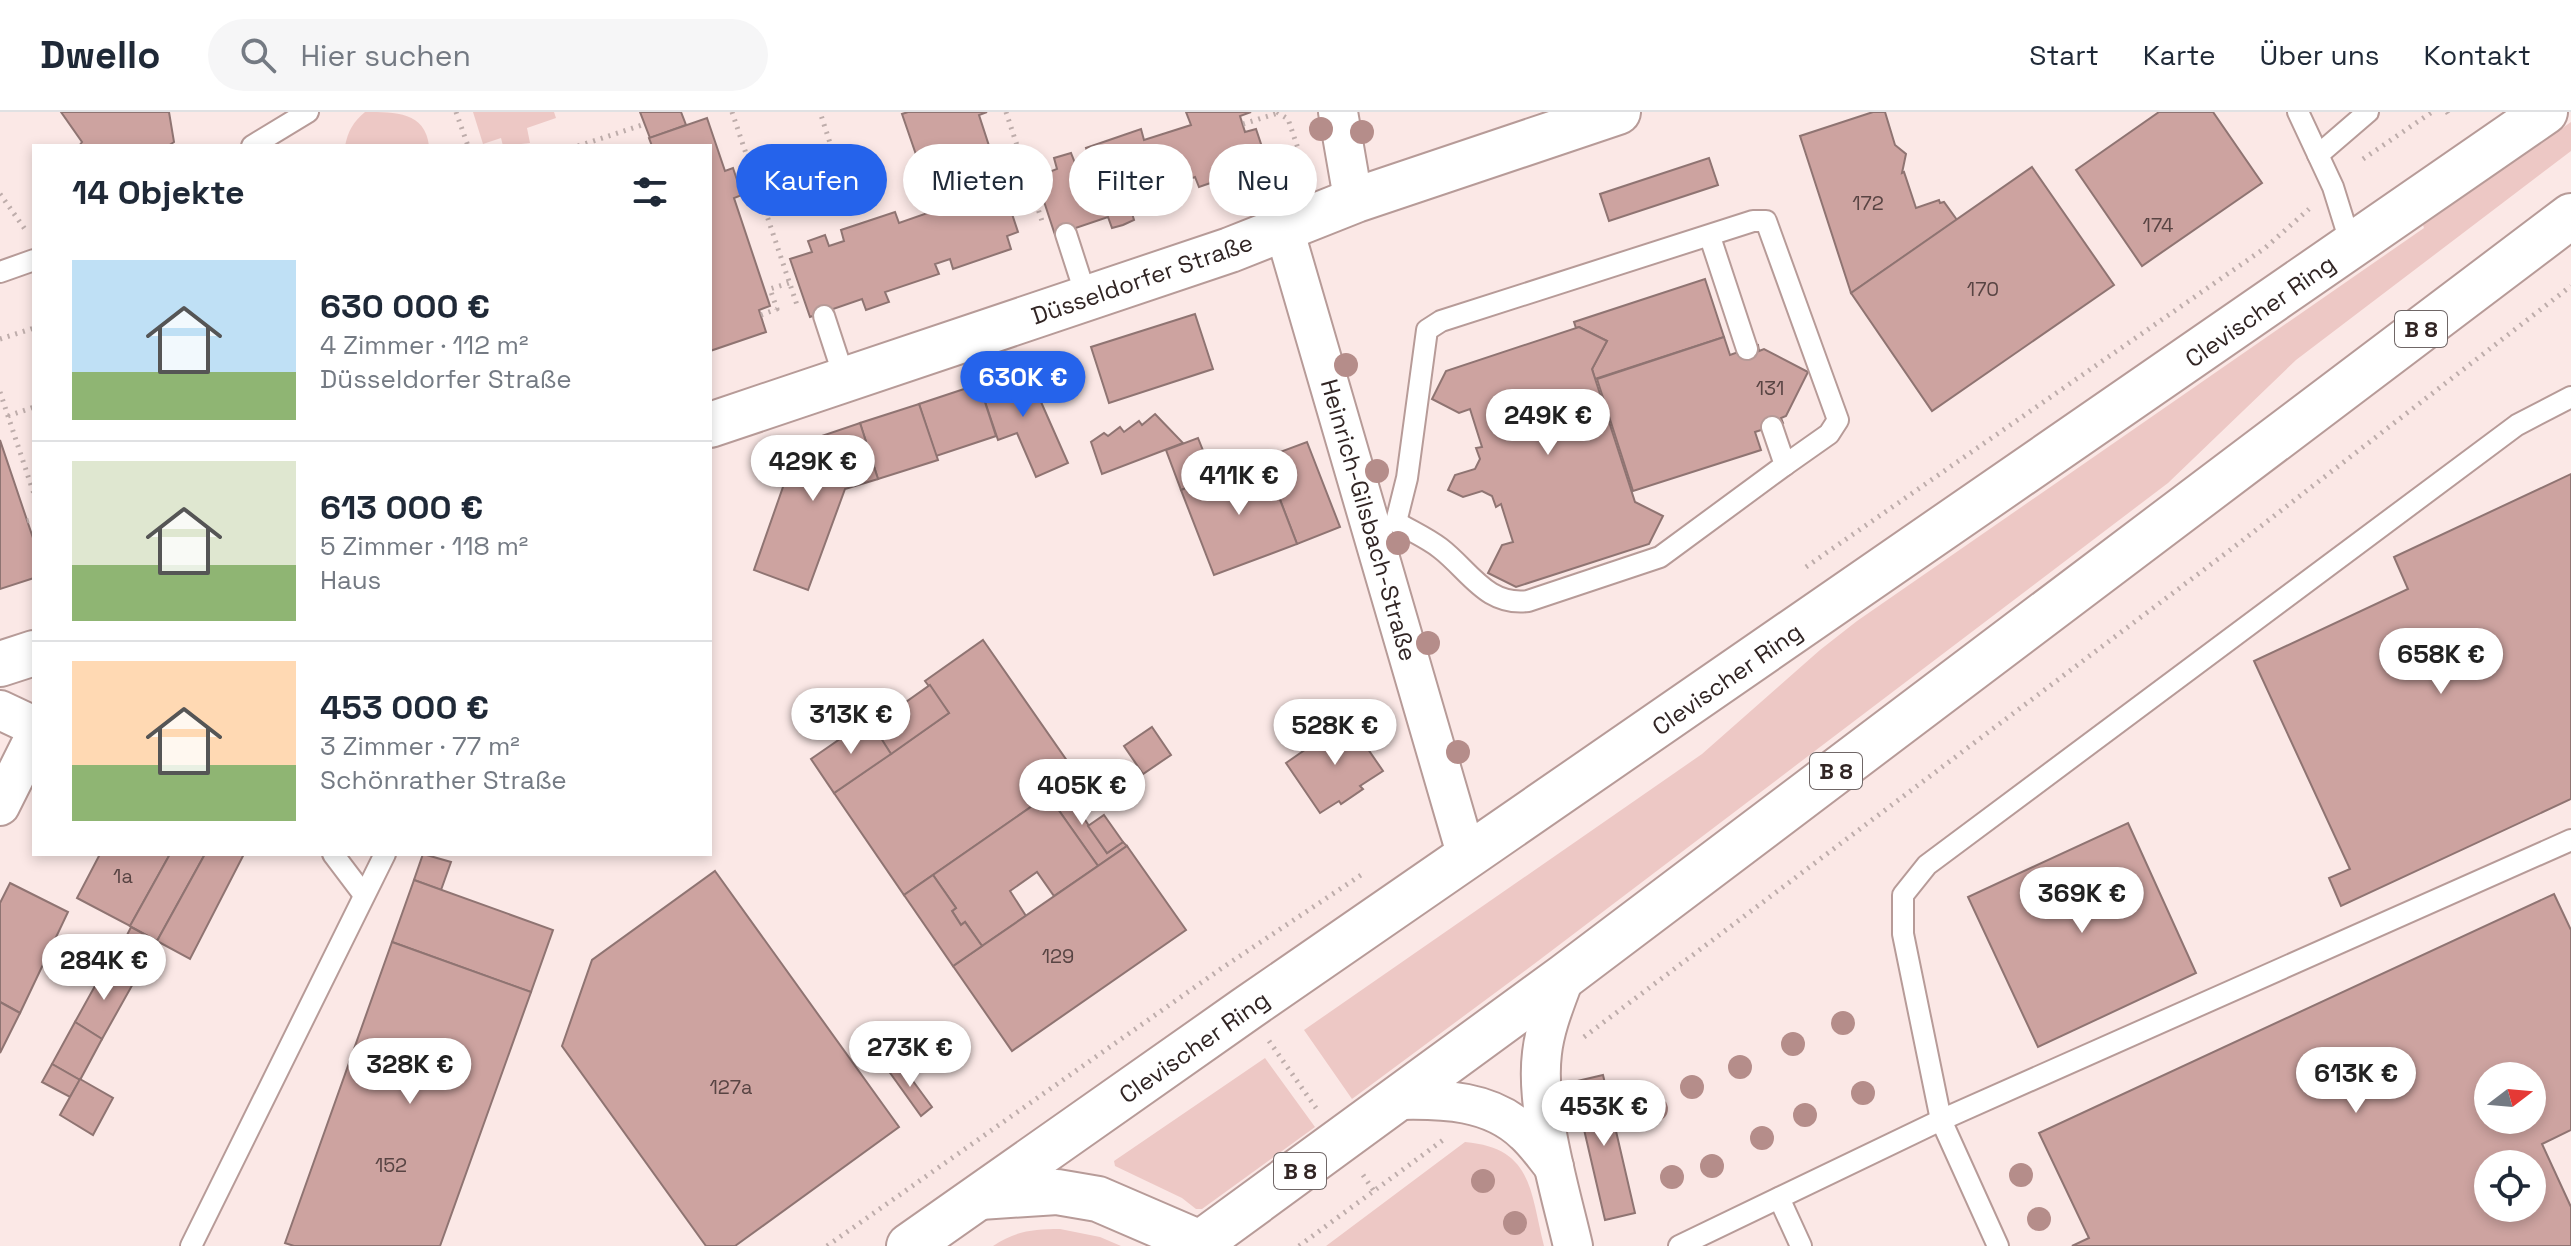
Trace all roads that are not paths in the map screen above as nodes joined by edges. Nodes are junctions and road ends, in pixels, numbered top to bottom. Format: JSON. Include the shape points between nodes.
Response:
{"nodes":[{"id":1,"x":308,"y":112,"type":"edge"},
{"id":2,"x":1338,"y":112,"type":"edge"},
{"id":3,"x":1618,"y":112,"type":"edge"},
{"id":4,"x":2298,"y":112,"type":"edge"},
{"id":5,"x":2368,"y":112,"type":"edge"},
{"id":6,"x":2545,"y":112,"type":"edge"},
{"id":7,"x":255,"y":144,"type":"edge"},
{"id":8,"x":2318,"y":155,"type":"junction"},
{"id":9,"x":1356,"y":200,"type":"junction"},
{"id":10,"x":2571,"y":216,"type":"edge"},
{"id":11,"x":1284,"y":229,"type":"junction"},
{"id":12,"x":1066,"y":234,"type":"dead end"},
{"id":13,"x":1710,"y":237,"type":"junction"},
{"id":14,"x":2352,"y":248,"type":"junction"},
{"id":15,"x":32,"y":261,"type":"edge"},
{"id":16,"x":0,"y":272,"type":"edge"},
{"id":17,"x":1087,"y":299,"type":"junction"},
{"id":18,"x":824,"y":316,"type":"dead end"},
{"id":19,"x":1747,"y":349,"type":"dead end"},
{"id":20,"x":845,"y":380,"type":"junction"},
{"id":21,"x":2571,"y":397,"type":"edge"},
{"id":22,"x":712,"y":424,"type":"edge"},
{"id":23,"x":1772,"y":427,"type":"dead end"},
{"id":24,"x":1785,"y":465,"type":"junction"},
{"id":25,"x":1384,"y":528,"type":"junction"},
{"id":26,"x":32,"y":654,"type":"edge"},
{"id":27,"x":0,"y":664,"type":"edge"},
{"id":28,"x":0,"y":710,"type":"edge"},
{"id":29,"x":32,"y":725,"type":"edge"},
{"id":30,"x":32,"y":742,"type":"edge"},
{"id":31,"x":0,"y":806,"type":"edge"},
{"id":32,"x":2569,"y":847,"type":"edge"},
{"id":33,"x":335,"y":856,"type":"edge"},
{"id":34,"x":384,"y":856,"type":"edge"},
{"id":35,"x":1467,"y":857,"type":"junction"},
{"id":36,"x":364,"y":895,"type":"junction"},
{"id":37,"x":1565,"y":976,"type":"junction"},
{"id":38,"x":1399,"y":1100,"type":"junction"},
{"id":39,"x":1941,"y":1120,"type":"junction"},
{"id":40,"x":1554,"y":1167,"type":"junction"},
{"id":41,"x":980,"y":1197,"type":"junction"},
{"id":42,"x":1779,"y":1198,"type":"junction"},
{"id":43,"x":1202,"y":1245,"type":"edge"},
{"id":44,"x":191,"y":1246,"type":"edge"},
{"id":45,"x":909,"y":1246,"type":"edge"},
{"id":46,"x":1573,"y":1246,"type":"edge"},
{"id":47,"x":1679,"y":1246,"type":"edge"},
{"id":48,"x":1801,"y":1246,"type":"edge"},
{"id":49,"x":1998,"y":1246,"type":"edge"}],
"edges":[{"from":1,"to":7,"type":"lane"},
{"from":2,"to":9,"type":"street"},
{"from":3,"to":9,"type":"main road","name":"Düsseldorfer Straße"},
{"from":4,"to":8,"type":"lane"},
{"from":5,"to":8,"type":"lane"},
{"from":6,"to":14,"type":"main road","name":"Clevischer Ring"},
{"from":8,"to":14,"type":"lane"},
{"from":9,"to":11,"type":"main road","name":"Düsseldorfer Straße"},
{"from":10,"to":37,"type":"main road","number":"B 8"},
{"from":11,"to":17,"type":"main road","name":"Düsseldorfer Straße"},
{"from":11,"to":25,"type":"street","name":"Heinrich-Gilsbach-Straße"},
{"from":12,"to":17,"type":"lane"},
{"from":13,"to":19,"type":"lane"},
{"from":13,"to":24,"type":"lane","via":[[1766,221],[1838,420],[1829,434]]},
{"from":13,"to":25,"type":"lane","via":[[1441,321],[1427,330],[1407,478]]},
{"from":14,"to":35,"type":"main road","name":"Clevischer Ring"},
{"from":15,"to":16,"type":"lane"},
{"from":17,"to":20,"type":"main road","name":"Düsseldorfer Straße"},
{"from":18,"to":20,"type":"lane"},
{"from":20,"to":22,"type":"main road","name":"Düsseldorfer Straße"},
{"from":21,"to":39,"type":"lane","via":[[2517,425],[1927,865],[1903,895],[1903,934]]},
{"from":23,"to":24,"type":"lane"},
{"from":24,"to":25,"type":"lane","via":[[1660,557],[1528,601],[1512,603],[1485,591],[1439,547]]},
{"from":25,"to":35,"type":"street","name":"Heinrich-Gilsbach-Straße"},
{"from":26,"to":27,"type":"main road"},
{"from":28,"to":29,"type":"street"},
{"from":30,"to":31,"type":"street"},
{"from":32,"to":39,"type":"lane"},
{"from":33,"to":36,"type":"lane"},
{"from":34,"to":36,"type":"lane"},
{"from":35,"to":41,"type":"main road","name":"Clevischer Ring"},
{"from":36,"to":44,"type":"lane"},
{"from":37,"to":38,"type":"main road","number":"B 8"},
{"from":37,"to":40,"type":"street","via":[[1550,1016],[1541,1069]]},
{"from":38,"to":40,"type":"street","via":[[1438,1099],[1494,1112],[1525,1132]]},
{"from":38,"to":43,"type":"main road","number":"B 8"},
{"from":39,"to":42,"type":"lane"},
{"from":39,"to":49,"type":"lane"},
{"from":40,"to":46,"type":"street"},
{"from":41,"to":43,"type":"main road","via":[[1057,1192],[1098,1199]]},
{"from":41,"to":45,"type":"main road","name":"Clevischer Ring"},
{"from":42,"to":47,"type":"lane"},
{"from":42,"to":48,"type":"lane"}]}
